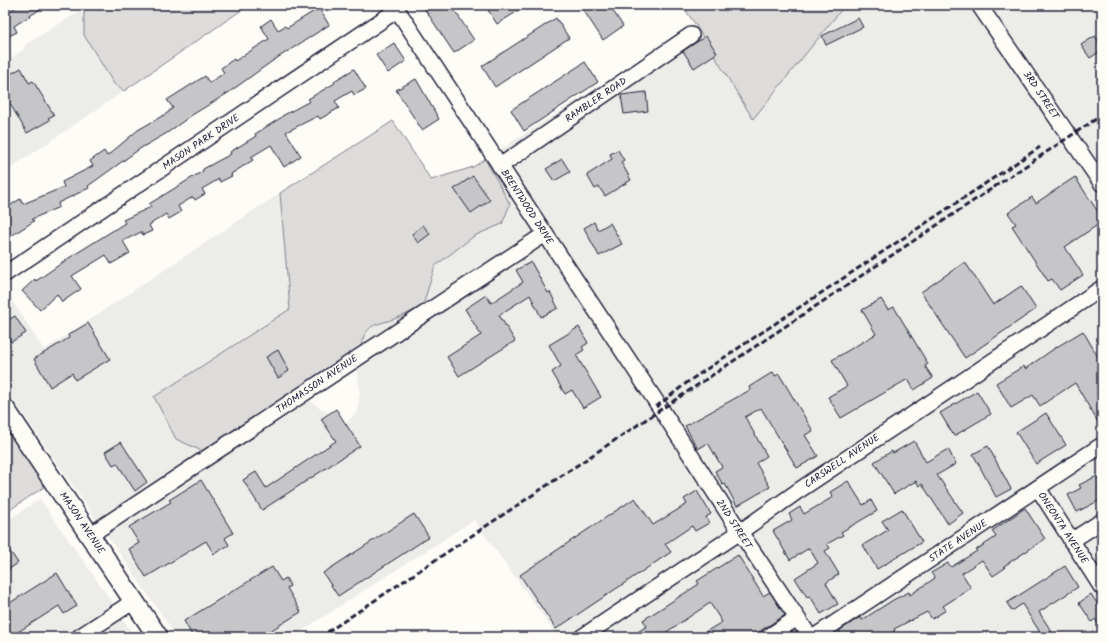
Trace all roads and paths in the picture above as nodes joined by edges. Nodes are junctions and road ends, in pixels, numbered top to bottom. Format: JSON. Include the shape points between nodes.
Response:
{"nodes":[{"id":1,"x":979,"y":5,"type":"edge"},
{"id":2,"x":396,"y":7,"type":"edge"},
{"id":3,"x":691,"y":35,"type":"dead end"},
{"id":4,"x":500,"y":166,"type":"junction"},
{"id":5,"x":1102,"y":184,"type":"edge"},
{"id":6,"x":545,"y":234,"type":"junction"},
{"id":7,"x":5,"y":274,"type":"edge"},
{"id":8,"x":1102,"y":288,"type":"edge"},
{"id":9,"x":5,"y":409,"type":"edge"},
{"id":10,"x":661,"y":409,"type":"joint"},
{"id":11,"x":1102,"y":445,"type":"edge"},
{"id":12,"x":1038,"y":488,"type":"junction"},
{"id":13,"x":1102,"y":521,"type":"edge"},
{"id":14,"x":740,"y":532,"type":"junction"},
{"id":15,"x":90,"y":535,"type":"junction"},
{"id":16,"x":1071,"y":541,"type":"junction"},
{"id":17,"x":1102,"y":588,"type":"edge"},
{"id":18,"x":134,"y":601,"type":"junction"},
{"id":19,"x":797,"y":618,"type":"junction"},
{"id":20,"x":79,"y":637,"type":"edge"},
{"id":21,"x":158,"y":637,"type":"edge"},
{"id":22,"x":582,"y":637,"type":"edge"},
{"id":23,"x":768,"y":637,"type":"edge"},
{"id":24,"x":810,"y":637,"type":"edge"},
{"id":25,"x":814,"y":637,"type":"edge"}],
"edges":[{"from":1,"to":5,"type":"street","name":"3RD STREET"},
{"from":2,"to":4,"type":"street","name":"BRENTWOOD DRIVE"},
{"from":2,"to":7,"type":"street","name":"MASON PARK DRIVE"},
{"from":3,"to":4,"type":"street","name":"RAMBLER ROAD"},
{"from":4,"to":6,"type":"street","name":"BRENTWOOD DRIVE"},
{"from":6,"to":10,"type":"street","name":"BRENTWOOD DRIVE"},
{"from":6,"to":15,"type":"street","name":"THOMASSON AVENUE"},
{"from":8,"to":14,"type":"street","name":"CARSWELL AVENUE","via":[[804,486]]},
{"from":9,"to":15,"type":"main road","name":"MASON AVENUE"},
{"from":10,"to":14,"type":"street","name":"2ND STREET"},
{"from":11,"to":12,"type":"street","name":"STATE AVENUE"},
{"from":12,"to":16,"type":"street","name":"ONEONTA AVENUE"},
{"from":12,"to":25,"type":"street","name":"STATE AVENUE"},
{"from":13,"to":16,"type":"street"},
{"from":14,"to":19,"type":"street","name":"2ND STREET"},
{"from":14,"to":22,"type":"street","name":"CARSWELL AVENUE"},
{"from":15,"to":18,"type":"main road","name":"MASON AVENUE"},
{"from":16,"to":17,"type":"street","name":"ONEONTA AVENUE"},
{"from":18,"to":20,"type":"street"},
{"from":18,"to":21,"type":"main road","name":"MASON AVENUE"},
{"from":19,"to":23,"type":"street"},
{"from":19,"to":24,"type":"street","name":"2ND STREET"}]}
